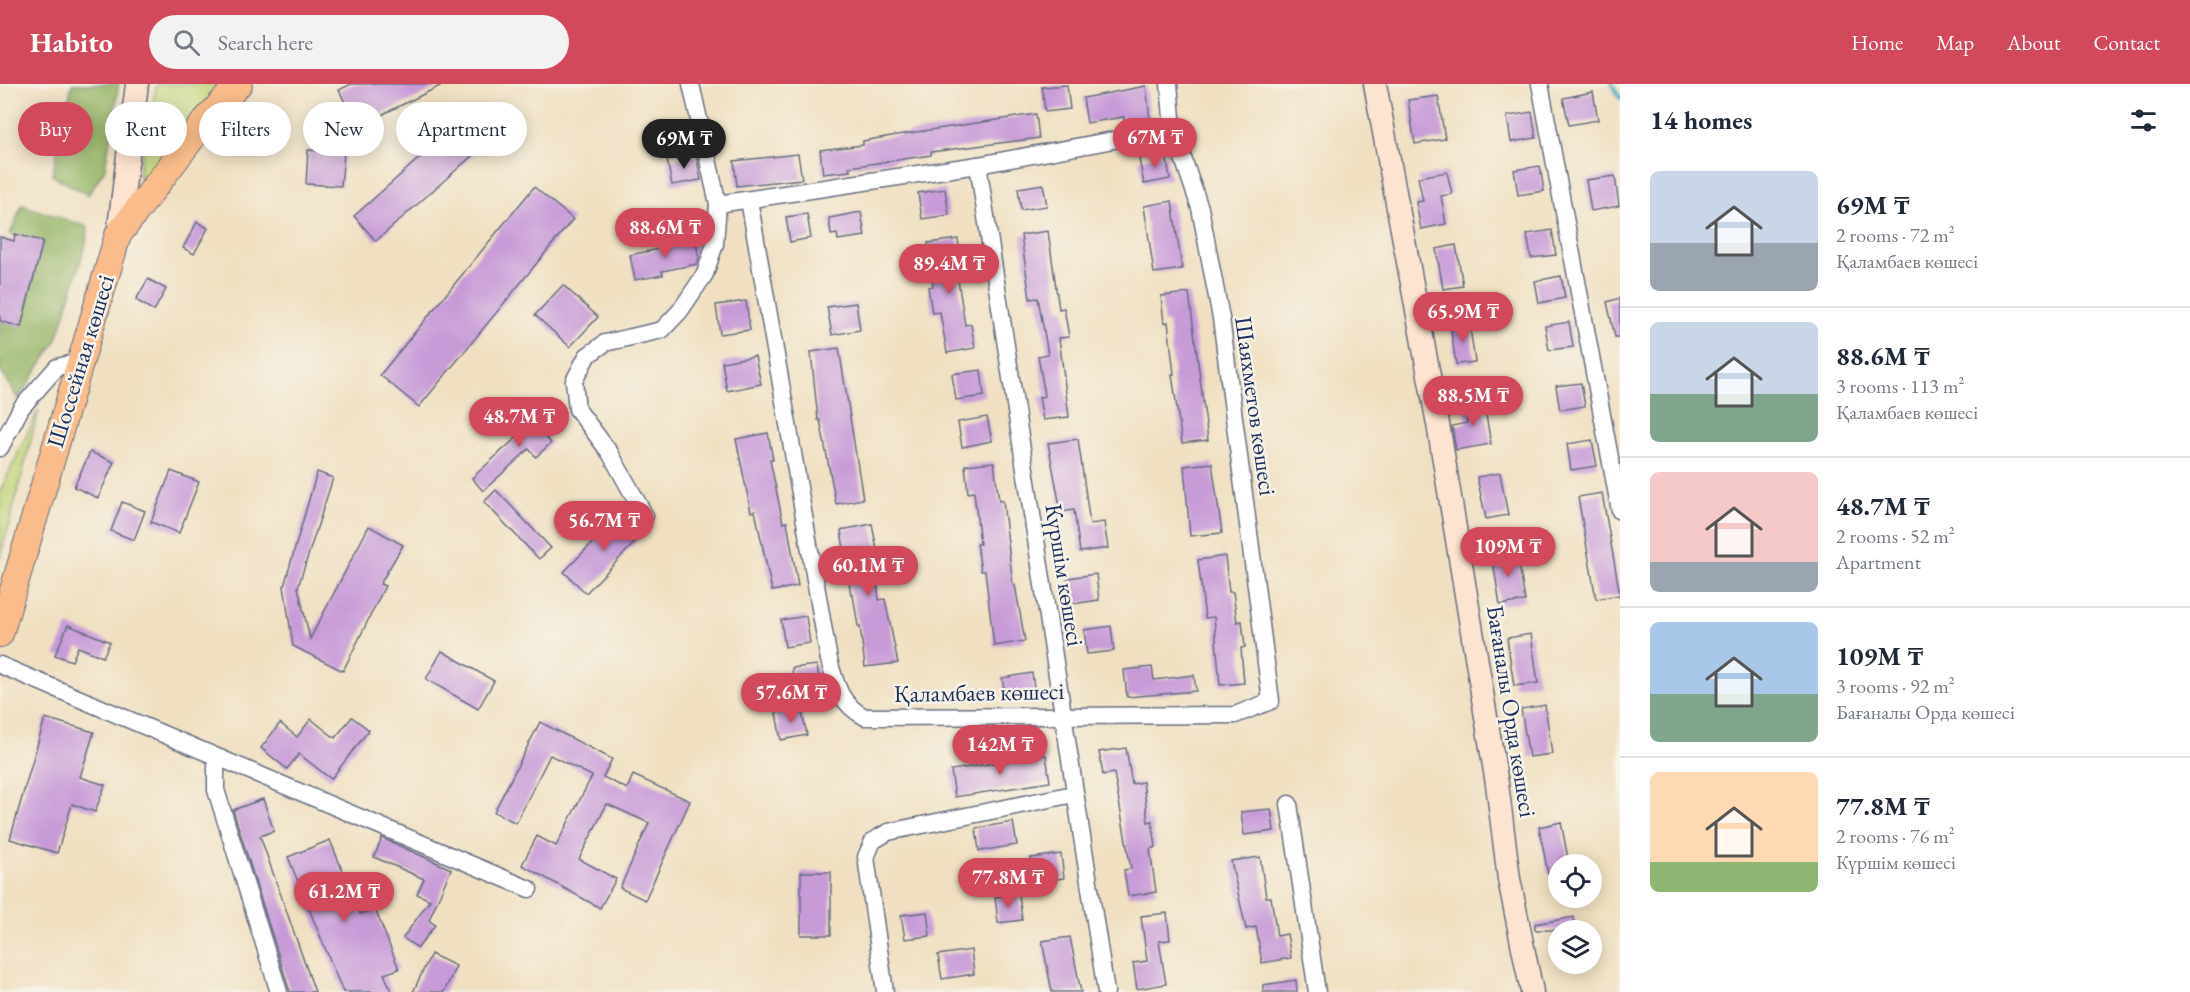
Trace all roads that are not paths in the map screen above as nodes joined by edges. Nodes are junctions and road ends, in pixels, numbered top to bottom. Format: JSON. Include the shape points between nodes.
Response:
{"nodes":[{"id":1,"x":137,"y":84,"type":"edge"},
{"id":2,"x":239,"y":84,"type":"edge"},
{"id":3,"x":692,"y":84,"type":"edge"},
{"id":4,"x":1169,"y":84,"type":"edge"},
{"id":5,"x":1375,"y":84,"type":"edge"},
{"id":6,"x":1540,"y":84,"type":"edge"},
{"id":7,"x":1173,"y":129,"type":"junction"},
{"id":8,"x":978,"y":165,"type":"junction"},
{"id":9,"x":749,"y":200,"type":"junction"},
{"id":10,"x":718,"y":204,"type":"junction"},
{"id":11,"x":118,"y":235,"type":"junction"},
{"id":12,"x":79,"y":362,"type":"junction"},
{"id":13,"x":0,"y":448,"type":"edge"},
{"id":14,"x":1620,"y":511,"type":"edge"},
{"id":15,"x":645,"y":516,"type":"dead end"},
{"id":16,"x":0,"y":634,"type":"edge"},
{"id":17,"x":0,"y":664,"type":"edge"},
{"id":18,"x":1062,"y":715,"type":"junction"},
{"id":19,"x":1235,"y":715,"type":"joint"},
{"id":20,"x":216,"y":757,"type":"junction"},
{"id":21,"x":1074,"y":794,"type":"junction"},
{"id":22,"x":1289,"y":804,"type":"dead end"},
{"id":23,"x":529,"y":889,"type":"dead end"},
{"id":24,"x":279,"y":992,"type":"edge"},
{"id":25,"x":885,"y":992,"type":"edge"},
{"id":26,"x":1106,"y":992,"type":"edge"},
{"id":27,"x":1317,"y":992,"type":"edge"},
{"id":28,"x":1532,"y":992,"type":"edge"}],
"edges":[{"from":1,"to":11,"type":"street","name":"Шоссейная көшесі"},
{"from":2,"to":11,"type":"main road","via":[[205,121]]},
{"from":3,"to":10,"type":"street"},
{"from":4,"to":7,"type":"street","name":"Шаяхметов көшесі"},
{"from":5,"to":28,"type":"street","name":"Бағаналы Орда көшесі","via":[[1438,424],[1509,879]]},
{"from":6,"to":14,"type":"street"},
{"from":7,"to":8,"type":"street"},
{"from":7,"to":19,"type":"street","name":"Шаяхметов көшесі","via":[[1200,208],[1221,318],[1271,701]]},
{"from":8,"to":9,"type":"street"},
{"from":8,"to":18,"type":"street","name":"Күршім көшесі"},
{"from":9,"to":10,"type":"street"},
{"from":9,"to":18,"type":"street","name":"Қаламбаев көшесі","via":[[829,660],[842,699],[850,710],[865,717]]},
{"from":10,"to":15,"type":"street","via":[[715,244],[705,274],[680,311],[662,330],[605,343],[587,356],[574,381],[577,409],[610,453]]},
{"from":11,"to":12,"type":"main road","name":"Шоссейная көшесі"},
{"from":12,"to":13,"type":"street","via":[[57,367],[21,408]]},
{"from":12,"to":16,"type":"main road","name":"Шоссейная көшесі"},
{"from":17,"to":20,"type":"street"},
{"from":18,"to":19,"type":"street","name":"Қаламбаев көшесі"},
{"from":18,"to":21,"type":"street","name":"Күршім көшесі"},
{"from":20,"to":23,"type":"street"},
{"from":20,"to":24,"type":"street","via":[[216,789]]},
{"from":21,"to":25,"type":"street","via":[[888,832],[873,841],[866,857]]},
{"from":21,"to":26,"type":"street","name":"Күршім көшесі"},
{"from":22,"to":27,"type":"street"}]}
